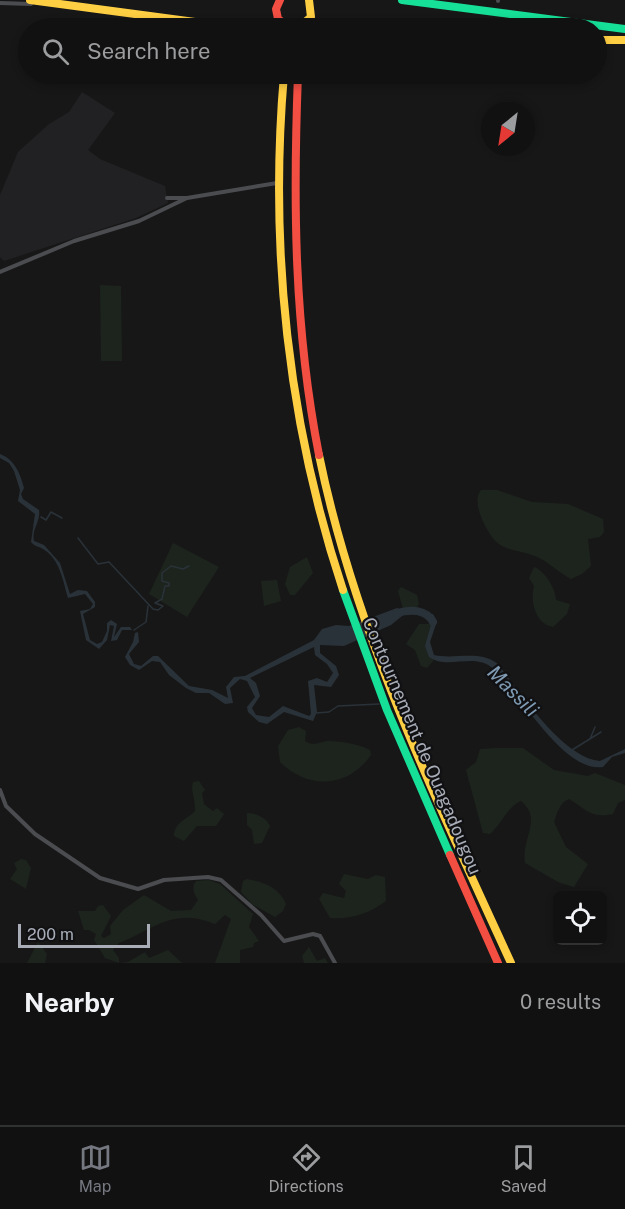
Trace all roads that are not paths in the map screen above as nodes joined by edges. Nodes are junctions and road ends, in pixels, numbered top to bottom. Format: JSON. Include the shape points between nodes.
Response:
{"nodes":[{"id":1,"x":280,"y":0,"type":"edge"},
{"id":2,"x":309,"y":0,"type":"edge"},
{"id":3,"x":319,"y":0,"type":"edge"},
{"id":4,"x":402,"y":0,"type":"edge"},
{"id":5,"x":30,"y":2,"type":"edge"},
{"id":6,"x":0,"y":3,"type":"edge"},
{"id":7,"x":160,"y":18,"type":"edge"},
{"id":8,"x":281,"y":18,"type":"edge"},
{"id":9,"x":308,"y":18,"type":"edge"},
{"id":10,"x":540,"y":18,"type":"edge"},
{"id":11,"x":607,"y":27,"type":"edge"},
{"id":12,"x":625,"y":29,"type":"edge"},
{"id":13,"x":607,"y":40,"type":"edge"},
{"id":14,"x":625,"y":40,"type":"edge"},
{"id":15,"x":281,"y":84,"type":"edge"},
{"id":16,"x":298,"y":84,"type":"edge"},
{"id":17,"x":301,"y":84,"type":"edge"},
{"id":18,"x":298,"y":95,"type":"junction"},
{"id":19,"x":278,"y":183,"type":"junction"},
{"id":20,"x":167,"y":198,"type":"dead end"},
{"id":21,"x":188,"y":198,"type":"junction"},
{"id":22,"x":0,"y":272,"type":"edge"},
{"id":23,"x":0,"y":790,"type":"edge"},
{"id":24,"x":335,"y":963,"type":"edge"},
{"id":25,"x":498,"y":963,"type":"edge"},
{"id":26,"x":511,"y":963,"type":"edge"}],
"edges":[{"from":1,"to":8,"type":"highway","via":[[276,9]]},
{"from":2,"to":3,"type":"highway"},
{"from":2,"to":9,"type":"highway","via":[[313,12]]},
{"from":4,"to":10,"type":"highway"},
{"from":5,"to":6,"type":"street"},
{"from":5,"to":7,"type":"highway"},
{"from":11,"to":12,"type":"highway"},
{"from":13,"to":14,"type":"highway"},
{"from":15,"to":19,"type":"highway","name":"Contournement de Ouagadougou"},
{"from":16,"to":18,"type":"highway","name":"Contournement de Ouagadougou"},
{"from":17,"to":18,"type":"highway"},
{"from":18,"to":26,"type":"highway","name":"Contournement de Ouagadougou","via":[[293,216],[297,300],[305,368],[332,509],[370,635]]},
{"from":19,"to":21,"type":"street"},
{"from":19,"to":25,"type":"highway","name":"Contournement de Ouagadougou","via":[[285,304],[299,415],[313,485],[359,639]]},
{"from":20,"to":21,"type":"street"},
{"from":21,"to":22,"type":"street","via":[[139,221],[74,241]]},
{"from":23,"to":24,"type":"street","via":[[6,806],[35,834],[100,878],[138,889],[164,880],[221,880],[284,941],[320,936]]}]}
